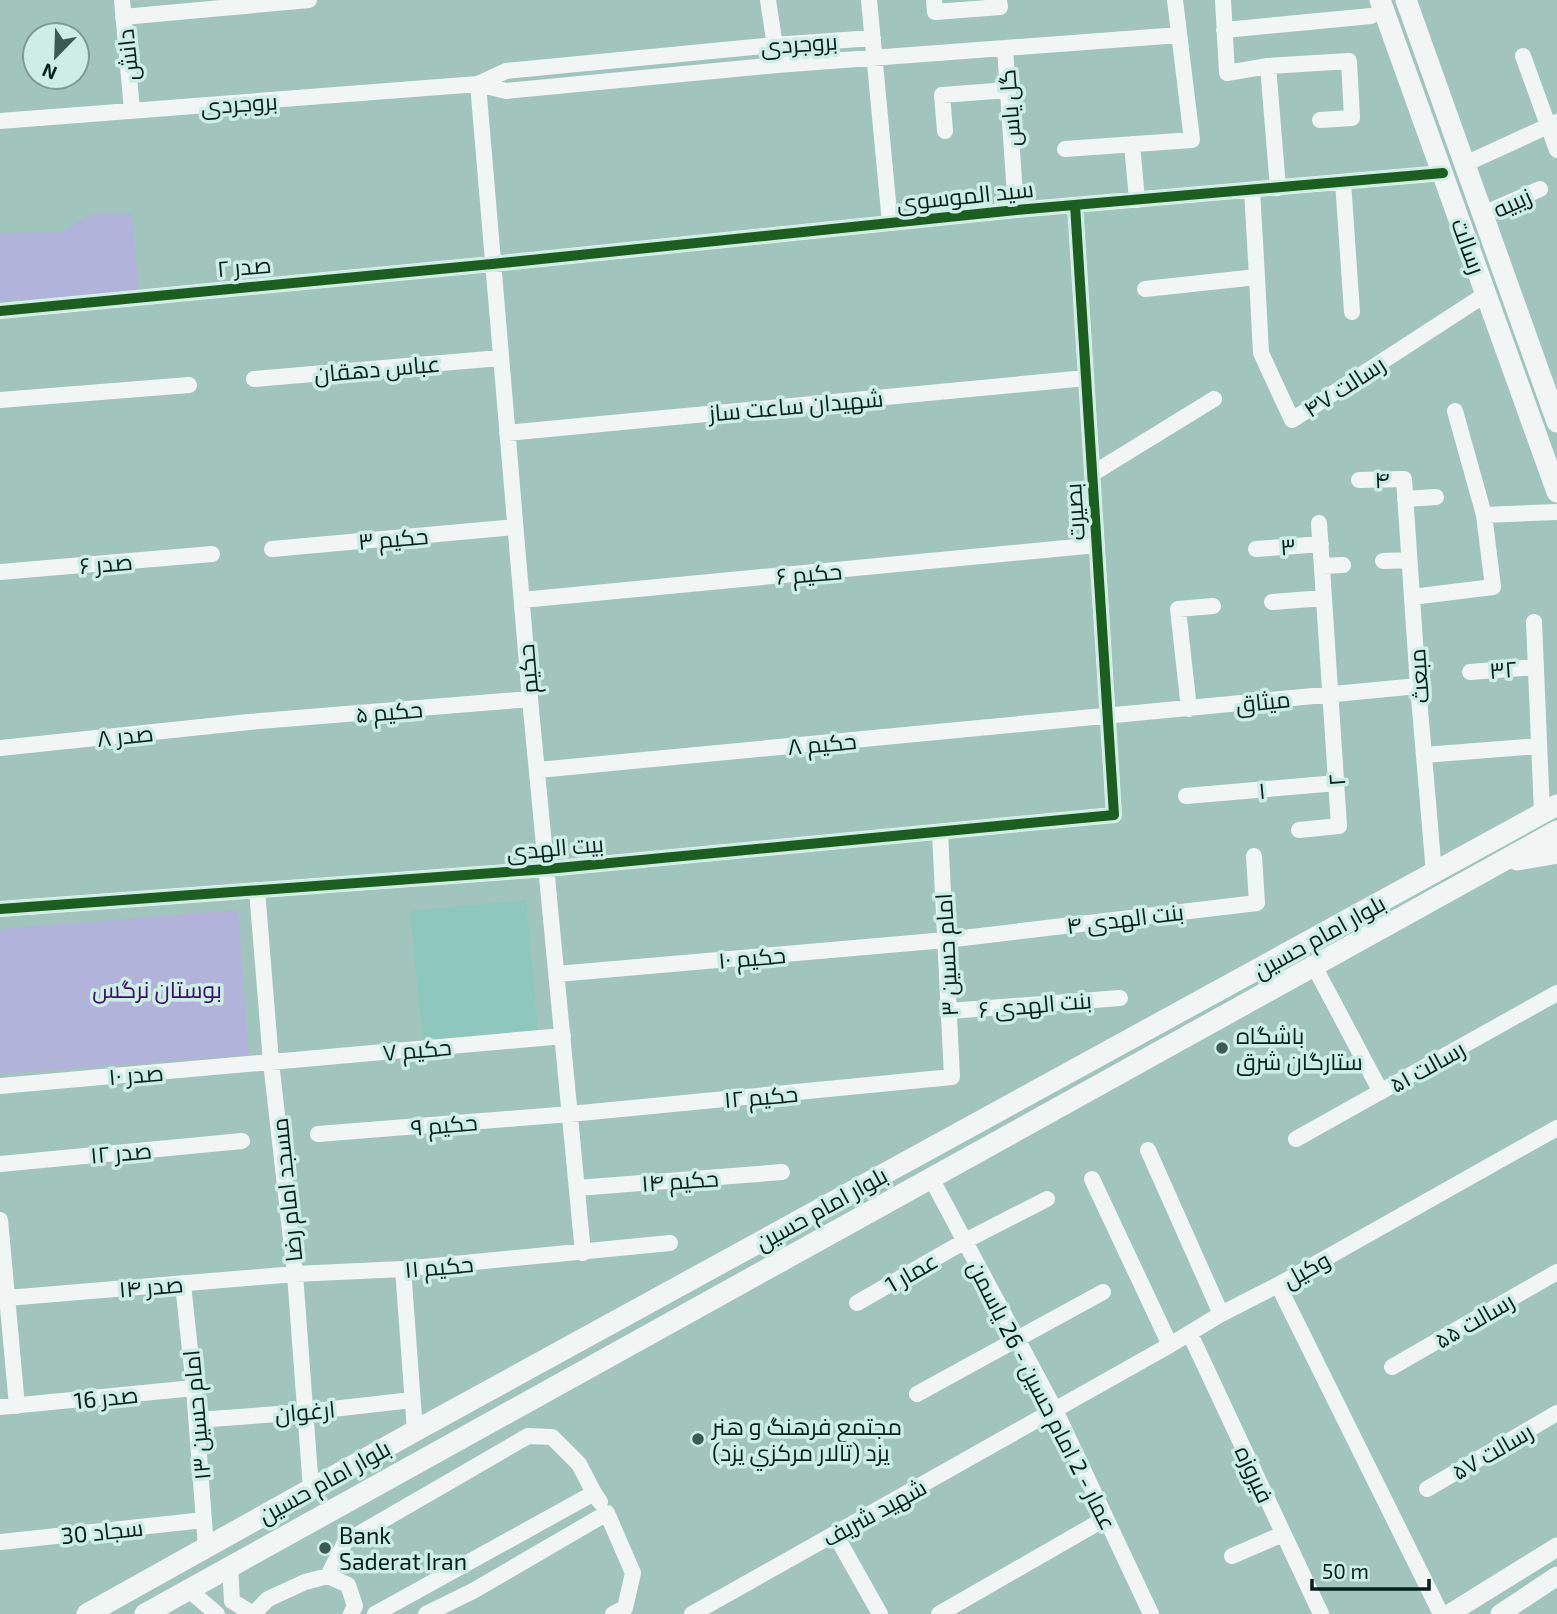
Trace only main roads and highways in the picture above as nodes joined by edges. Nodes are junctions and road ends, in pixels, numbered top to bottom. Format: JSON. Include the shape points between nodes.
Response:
{"nodes":[{"id":1,"x":1406,"y":0,"type":"edge"},
{"id":2,"x":1376,"y":8,"type":"edge"},
{"id":3,"x":1553,"y":396,"type":"edge"},
{"id":4,"x":1557,"y":422,"type":"edge"},
{"id":5,"x":1557,"y":492,"type":"edge"},
{"id":6,"x":1557,"y":793,"type":"edge"},
{"id":7,"x":1549,"y":809,"type":"edge"},
{"id":8,"x":1557,"y":831,"type":"edge"},
{"id":9,"x":1557,"y":853,"type":"edge"},
{"id":10,"x":1501,"y":862,"type":"junction"},
{"id":11,"x":1182,"y":1011,"type":"junction"},
{"id":12,"x":1194,"y":1032,"type":"junction"},
{"id":13,"x":415,"y":1430,"type":"junction"},
{"id":14,"x":430,"y":1456,"type":"junction"},
{"id":15,"x":87,"y":1614,"type":"edge"},
{"id":16,"x":145,"y":1614,"type":"edge"}],
"edges":[{"from":1,"to":3,"type":"main road","name":"رسالت"},
{"from":2,"to":5,"type":"main road","name":"رسالت","via":[[1443,173]]},
{"from":3,"to":4,"type":"main road","name":"رسالت"},
{"from":6,"to":7,"type":"main road"},
{"from":7,"to":11,"type":"main road","name":"بلوار امام حسین"},
{"from":8,"to":10,"type":"main road","name":"بلوار امام حسین"},
{"from":9,"to":10,"type":"main road"},
{"from":10,"to":12,"type":"main road","name":"بلوار امام حسین"},
{"from":11,"to":12,"type":"main road"},
{"from":11,"to":13,"type":"main road","name":"بلوار امام حسین"},
{"from":12,"to":14,"type":"main road","name":"بلوار امام حسین"},
{"from":13,"to":14,"type":"main road"},
{"from":13,"to":15,"type":"main road","name":"بلوار امام حسین"},
{"from":14,"to":16,"type":"main road","name":"بلوار امام حسین"}]}
